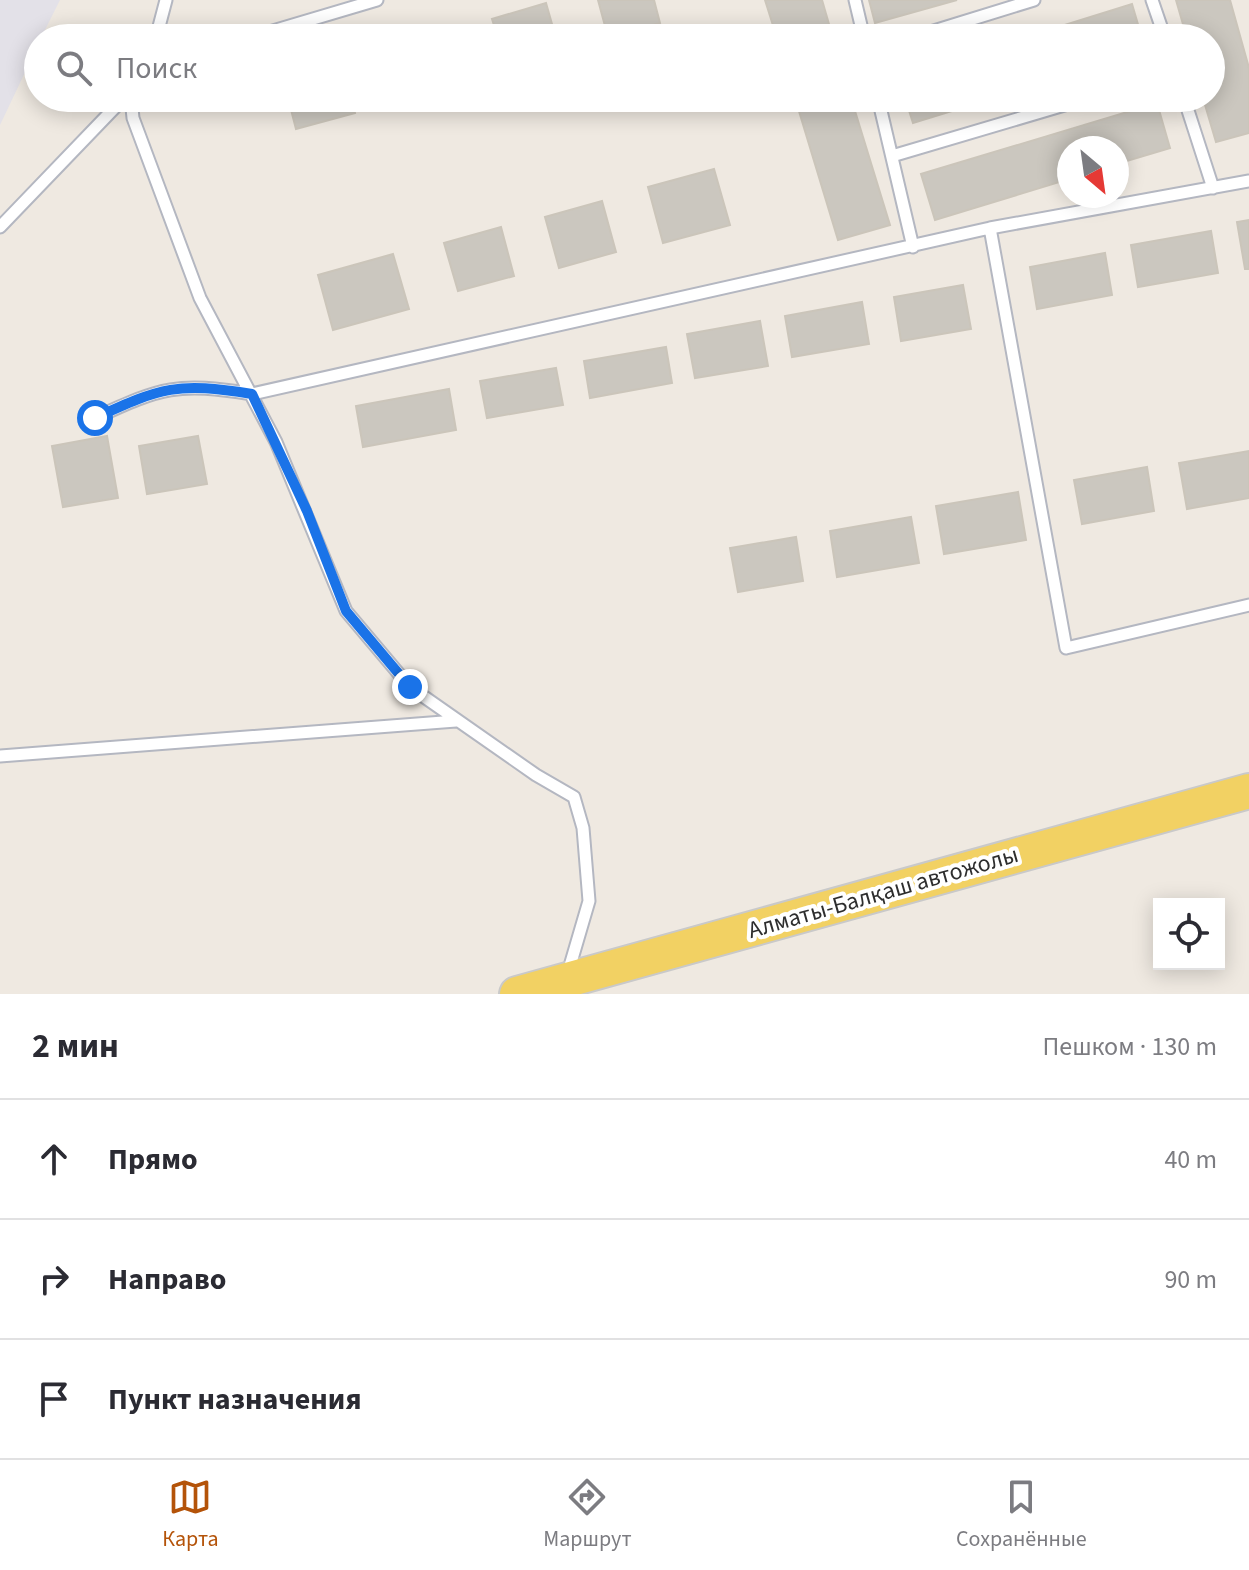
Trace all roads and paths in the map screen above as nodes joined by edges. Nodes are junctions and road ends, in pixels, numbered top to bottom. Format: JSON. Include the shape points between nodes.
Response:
{"nodes":[{"id":1,"x":166,"y":0,"type":"edge"},
{"id":2,"x":377,"y":0,"type":"edge"},
{"id":3,"x":855,"y":0,"type":"edge"},
{"id":4,"x":1034,"y":0,"type":"edge"},
{"id":5,"x":1152,"y":0,"type":"edge"},
{"id":6,"x":160,"y":24,"type":"edge"},
{"id":7,"x":296,"y":24,"type":"edge"},
{"id":8,"x":861,"y":24,"type":"edge"},
{"id":9,"x":956,"y":24,"type":"edge"},
{"id":10,"x":1160,"y":24,"type":"edge"},
{"id":11,"x":111,"y":112,"type":"edge"},
{"id":12,"x":132,"y":112,"type":"edge"},
{"id":13,"x":881,"y":112,"type":"edge"},
{"id":14,"x":1041,"y":112,"type":"edge"},
{"id":15,"x":1189,"y":112,"type":"edge"},
{"id":16,"x":892,"y":156,"type":"junction"},
{"id":17,"x":1249,"y":181,"type":"edge"},
{"id":18,"x":1213,"y":188,"type":"junction"},
{"id":19,"x":0,"y":227,"type":"edge"},
{"id":20,"x":990,"y":228,"type":"junction"},
{"id":21,"x":913,"y":247,"type":"junction"},
{"id":22,"x":252,"y":394,"type":"junction"},
{"id":23,"x":95,"y":418,"type":"dead end"},
{"id":24,"x":1249,"y":605,"type":"edge"},
{"id":25,"x":456,"y":721,"type":"junction"},
{"id":26,"x":0,"y":756,"type":"edge"},
{"id":27,"x":1249,"y":791,"type":"edge"},
{"id":28,"x":566,"y":980,"type":"junction"},
{"id":29,"x":517,"y":994,"type":"edge"}],
"edges":[{"from":1,"to":6,"type":"lane"},
{"from":2,"to":7,"type":"lane"},
{"from":3,"to":8,"type":"lane"},
{"from":4,"to":9,"type":"lane"},
{"from":5,"to":10,"type":"lane"},
{"from":11,"to":19,"type":"lane"},
{"from":12,"to":22,"type":"lane","via":[[200,298]]},
{"from":13,"to":16,"type":"lane"},
{"from":14,"to":16,"type":"lane"},
{"from":15,"to":18,"type":"lane"},
{"from":16,"to":21,"type":"lane"},
{"from":17,"to":18,"type":"lane"},
{"from":18,"to":20,"type":"lane"},
{"from":20,"to":21,"type":"lane"},
{"from":20,"to":24,"type":"lane","via":[[1066,648]]},
{"from":21,"to":22,"type":"lane"},
{"from":22,"to":23,"type":"lane","via":[[202,386],[155,390]]},
{"from":22,"to":25,"type":"lane","via":[[346,611],[410,687]]},
{"from":25,"to":26,"type":"lane"},
{"from":25,"to":28,"type":"lane","via":[[574,797],[583,828],[589,901]]},
{"from":27,"to":28,"type":"main road","name":"Алматы-Балқаш автожолы"},
{"from":28,"to":29,"type":"main road","name":"Алматы-Балқаш автожолы"}]}
